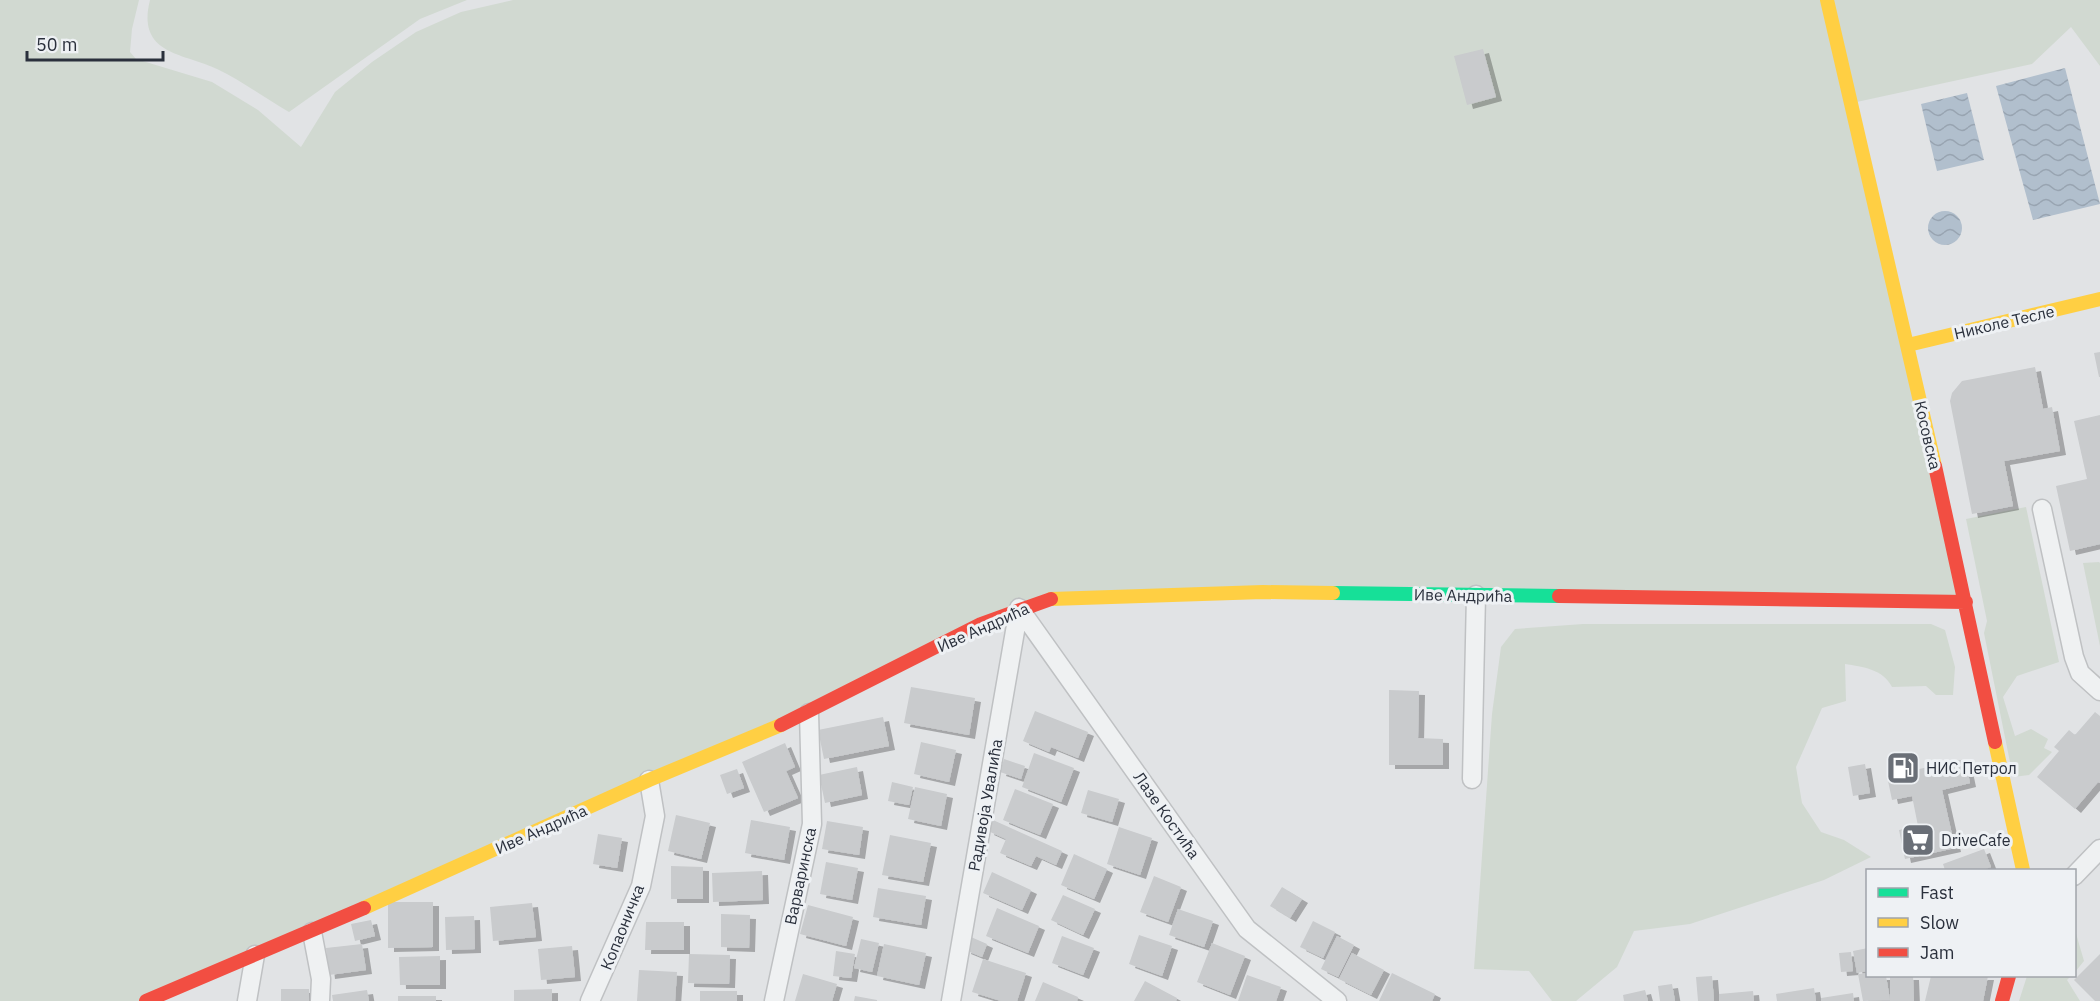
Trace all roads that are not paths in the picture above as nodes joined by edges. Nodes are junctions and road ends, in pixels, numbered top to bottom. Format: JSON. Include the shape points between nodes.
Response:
{"nodes":[{"id":1,"x":1827,"y":0,"type":"edge"},
{"id":2,"x":2100,"y":299,"type":"edge"},
{"id":3,"x":1908,"y":345,"type":"junction"},
{"id":4,"x":2042,"y":509,"type":"dead end"},
{"id":5,"x":1476,"y":595,"type":"junction"},
{"id":6,"x":1966,"y":602,"type":"junction"},
{"id":7,"x":1019,"y":608,"type":"junction"},
{"id":8,"x":2100,"y":691,"type":"edge"},
{"id":9,"x":809,"y":712,"type":"junction"},
{"id":10,"x":1472,"y":779,"type":"dead end"},
{"id":11,"x":649,"y":780,"type":"junction"},
{"id":12,"x":2100,"y":849,"type":"edge"},
{"id":13,"x":2024,"y":869,"type":"edge"},
{"id":14,"x":2076,"y":874,"type":"edge"},
{"id":15,"x":312,"y":932,"type":"junction"},
{"id":16,"x":255,"y":955,"type":"junction"},
{"id":17,"x":2008,"y":977,"type":"edge"},
{"id":18,"x":163,"y":997,"type":"edge"},
{"id":19,"x":146,"y":1001,"type":"edge"},
{"id":20,"x":247,"y":1001,"type":"edge"},
{"id":21,"x":320,"y":1001,"type":"edge"},
{"id":22,"x":590,"y":1001,"type":"edge"},
{"id":23,"x":774,"y":1001,"type":"edge"},
{"id":24,"x":951,"y":1001,"type":"edge"},
{"id":25,"x":1337,"y":1001,"type":"edge"},
{"id":26,"x":2002,"y":1001,"type":"edge"}],
"edges":[{"from":1,"to":3,"type":"street","name":"Косовска"},
{"from":2,"to":3,"type":"street","name":"Николе Тесле"},
{"from":3,"to":6,"type":"street","name":"Косовска"},
{"from":4,"to":8,"type":"street","via":[[2074,657],[2080,673]]},
{"from":5,"to":6,"type":"street","name":"Иве Андрића"},
{"from":5,"to":7,"type":"street","name":"Иве Андрића","via":[[1263,592],[1087,596],[1053,598]]},
{"from":5,"to":10,"type":"street"},
{"from":6,"to":13,"type":"street","name":"Косовска"},
{"from":7,"to":9,"type":"street","name":"Иве Андрића"},
{"from":7,"to":24,"type":"street","name":"Радивоја Увалића"},
{"from":7,"to":25,"type":"street","name":"Лазе Костића","via":[[1248,929]]},
{"from":9,"to":11,"type":"street","name":"Иве Андрића"},
{"from":9,"to":23,"type":"street","name":"Варваринска","via":[[812,824]]},
{"from":11,"to":15,"type":"street","name":"Иве Андрића"},
{"from":11,"to":22,"type":"street","name":"Копаоничка","via":[[655,816],[641,886]]},
{"from":12,"to":14,"type":"street"},
{"from":15,"to":16,"type":"street","name":"Иве Андрића"},
{"from":15,"to":21,"type":"street","via":[[321,979]]},
{"from":16,"to":18,"type":"street","name":"Иве Андрића"},
{"from":16,"to":20,"type":"street"},
{"from":17,"to":26,"type":"street"},
{"from":18,"to":19,"type":"street","name":"Иве Андрића"}]}
